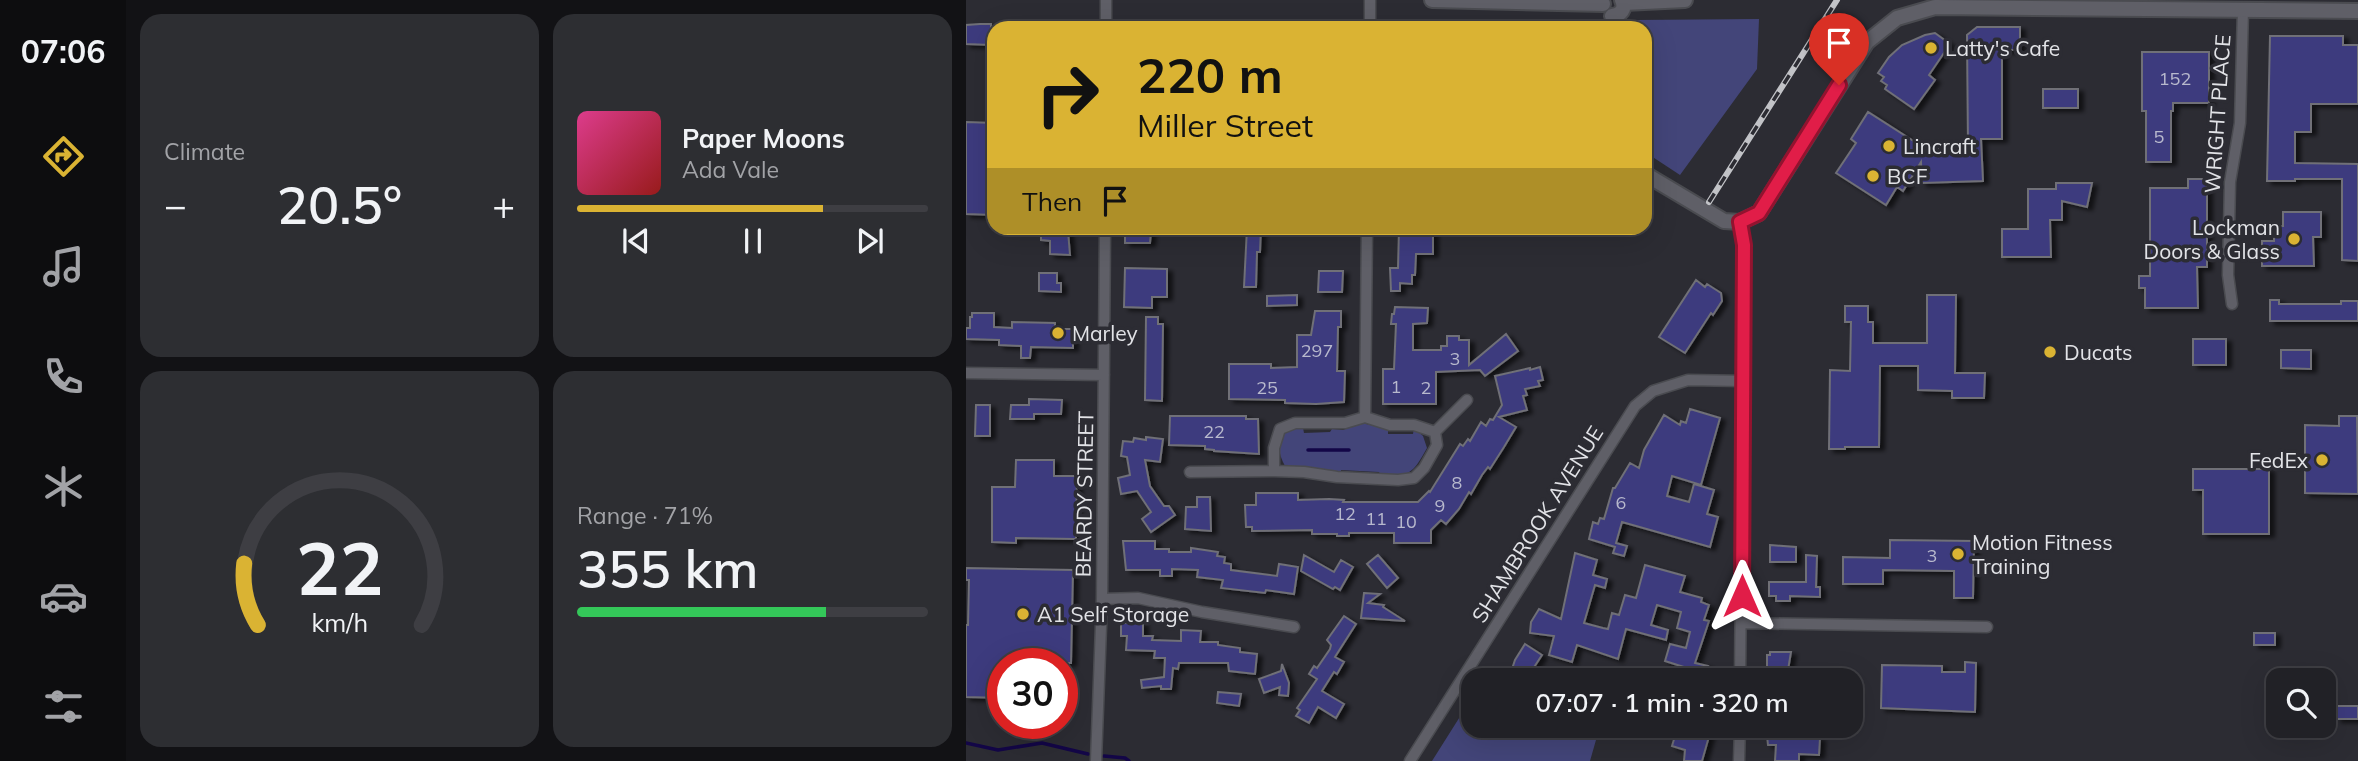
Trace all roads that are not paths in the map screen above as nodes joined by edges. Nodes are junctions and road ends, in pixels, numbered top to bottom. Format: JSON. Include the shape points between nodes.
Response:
{"nodes":[{"id":1,"x":1106,"y":0,"type":"edge"},
{"id":2,"x":1370,"y":0,"type":"edge"},
{"id":3,"x":1432,"y":0,"type":"edge"},
{"id":4,"x":1685,"y":0,"type":"edge"},
{"id":5,"x":1604,"y":2,"type":"edge"},
{"id":6,"x":1623,"y":2,"type":"edge"},
{"id":7,"x":2003,"y":3,"type":"edge"},
{"id":8,"x":2243,"y":9,"type":"junction"},
{"id":9,"x":2358,"y":11,"type":"edge"},
{"id":10,"x":1106,"y":21,"type":"edge"},
{"id":11,"x":1370,"y":21,"type":"edge"},
{"id":12,"x":1611,"y":21,"type":"edge"},
{"id":13,"x":1613,"y":21,"type":"edge"},
{"id":14,"x":1652,"y":177,"type":"edge"},
{"id":15,"x":1740,"y":222,"type":"junction"},
{"id":16,"x":1105,"y":235,"type":"edge"},
{"id":17,"x":1367,"y":235,"type":"edge"},
{"id":18,"x":2232,"y":304,"type":"dead end"},
{"id":19,"x":966,"y":373,"type":"edge"},
{"id":20,"x":1104,"y":375,"type":"junction"},
{"id":21,"x":1743,"y":381,"type":"junction"},
{"id":22,"x":1467,"y":400,"type":"dead end"},
{"id":23,"x":1365,"y":417,"type":"junction"},
{"id":24,"x":1435,"y":432,"type":"junction"},
{"id":25,"x":1190,"y":471,"type":"dead end"},
{"id":26,"x":1274,"y":471,"type":"junction"},
{"id":27,"x":1102,"y":599,"type":"junction"},
{"id":28,"x":1741,"y":623,"type":"junction"},
{"id":29,"x":1294,"y":626,"type":"dead end"},
{"id":30,"x":1987,"y":627,"type":"dead end"},
{"id":31,"x":1740,"y":668,"type":"edge"},
{"id":32,"x":1740,"y":738,"type":"edge"},
{"id":33,"x":1096,"y":761,"type":"edge"},
{"id":34,"x":1410,"y":761,"type":"edge"},
{"id":35,"x":1739,"y":761,"type":"edge"}],
"edges":[{"from":1,"to":10,"type":"street"},
{"from":2,"to":11,"type":"street"},
{"from":3,"to":5,"type":"street"},
{"from":4,"to":6,"type":"street"},
{"from":5,"to":12,"type":"street"},
{"from":6,"to":13,"type":"street"},
{"from":7,"to":8,"type":"street"},
{"from":7,"to":15,"type":"street","via":[[1935,7],[1897,18],[1882,29],[1858,55],[1759,213]]},
{"from":8,"to":9,"type":"street"},
{"from":8,"to":18,"type":"street","name":"WRIGHT PLACE","via":[[2240,123],[2230,182],[2228,275]]},
{"from":14,"to":15,"type":"street","via":[[1724,221]]},
{"from":15,"to":21,"type":"street","via":[[1744,245]]},
{"from":16,"to":20,"type":"street","name":"BEARDY STREET"},
{"from":17,"to":23,"type":"street"},
{"from":19,"to":20,"type":"street"},
{"from":20,"to":27,"type":"street","name":"BEARDY STREET"},
{"from":21,"to":28,"type":"street"},
{"from":21,"to":34,"type":"street","name":"SHAMBROOK AVENUE","via":[[1688,380],[1653,391],[1635,406]]},
{"from":22,"to":24,"type":"street"},
{"from":23,"to":24,"type":"street"},
{"from":23,"to":26,"type":"street","via":[[1345,423],[1295,423],[1280,429]]},
{"from":24,"to":26,"type":"street","via":[[1437,445],[1414,478]]},
{"from":25,"to":26,"type":"street"},
{"from":27,"to":29,"type":"street","via":[[1138,598]]},
{"from":27,"to":33,"type":"street","name":"BEARDY STREET"},
{"from":28,"to":30,"type":"street"},
{"from":28,"to":31,"type":"street"},
{"from":32,"to":35,"type":"street"}]}
